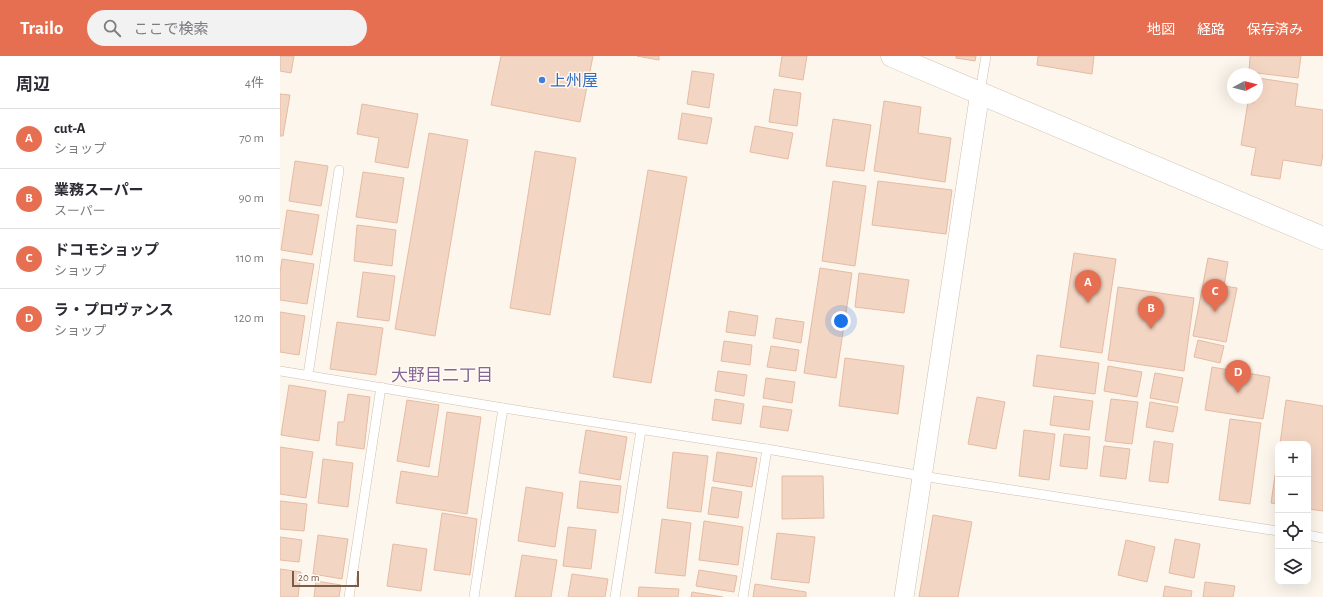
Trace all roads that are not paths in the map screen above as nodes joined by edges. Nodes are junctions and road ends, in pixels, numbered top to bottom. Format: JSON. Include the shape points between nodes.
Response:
{"nodes":[{"id":1,"x":892,"y":56,"type":"edge"},
{"id":2,"x":986,"y":56,"type":"edge"},
{"id":3,"x":980,"y":92,"type":"junction"},
{"id":4,"x":339,"y":170,"type":"dead end"},
{"id":5,"x":1323,"y":238,"type":"edge"},
{"id":6,"x":280,"y":372,"type":"edge"},
{"id":7,"x":308,"y":375,"type":"junction"},
{"id":8,"x":381,"y":387,"type":"junction"},
{"id":9,"x":504,"y":408,"type":"junction"},
{"id":10,"x":641,"y":430,"type":"junction"},
{"id":11,"x":767,"y":449,"type":"junction"},
{"id":12,"x":922,"y":476,"type":"junction"},
{"id":13,"x":1275,"y":531,"type":"edge"},
{"id":14,"x":1311,"y":536,"type":"edge"},
{"id":15,"x":1323,"y":538,"type":"edge"},
{"id":16,"x":349,"y":597,"type":"edge"},
{"id":17,"x":474,"y":597,"type":"edge"},
{"id":18,"x":615,"y":597,"type":"edge"},
{"id":19,"x":744,"y":597,"type":"edge"},
{"id":20,"x":904,"y":597,"type":"edge"}],
"edges":[{"from":1,"to":3,"type":"street"},
{"from":2,"to":3,"type":"lane"},
{"from":3,"to":5,"type":"street"},
{"from":3,"to":12,"type":"street"},
{"from":4,"to":7,"type":"lane"},
{"from":6,"to":7,"type":"lane"},
{"from":7,"to":8,"type":"lane"},
{"from":8,"to":9,"type":"lane"},
{"from":8,"to":16,"type":"lane"},
{"from":9,"to":10,"type":"lane"},
{"from":9,"to":17,"type":"lane"},
{"from":10,"to":11,"type":"lane"},
{"from":10,"to":18,"type":"lane"},
{"from":11,"to":12,"type":"lane"},
{"from":11,"to":19,"type":"lane"},
{"from":12,"to":13,"type":"lane"},
{"from":12,"to":20,"type":"street"},
{"from":14,"to":15,"type":"lane"}]}
